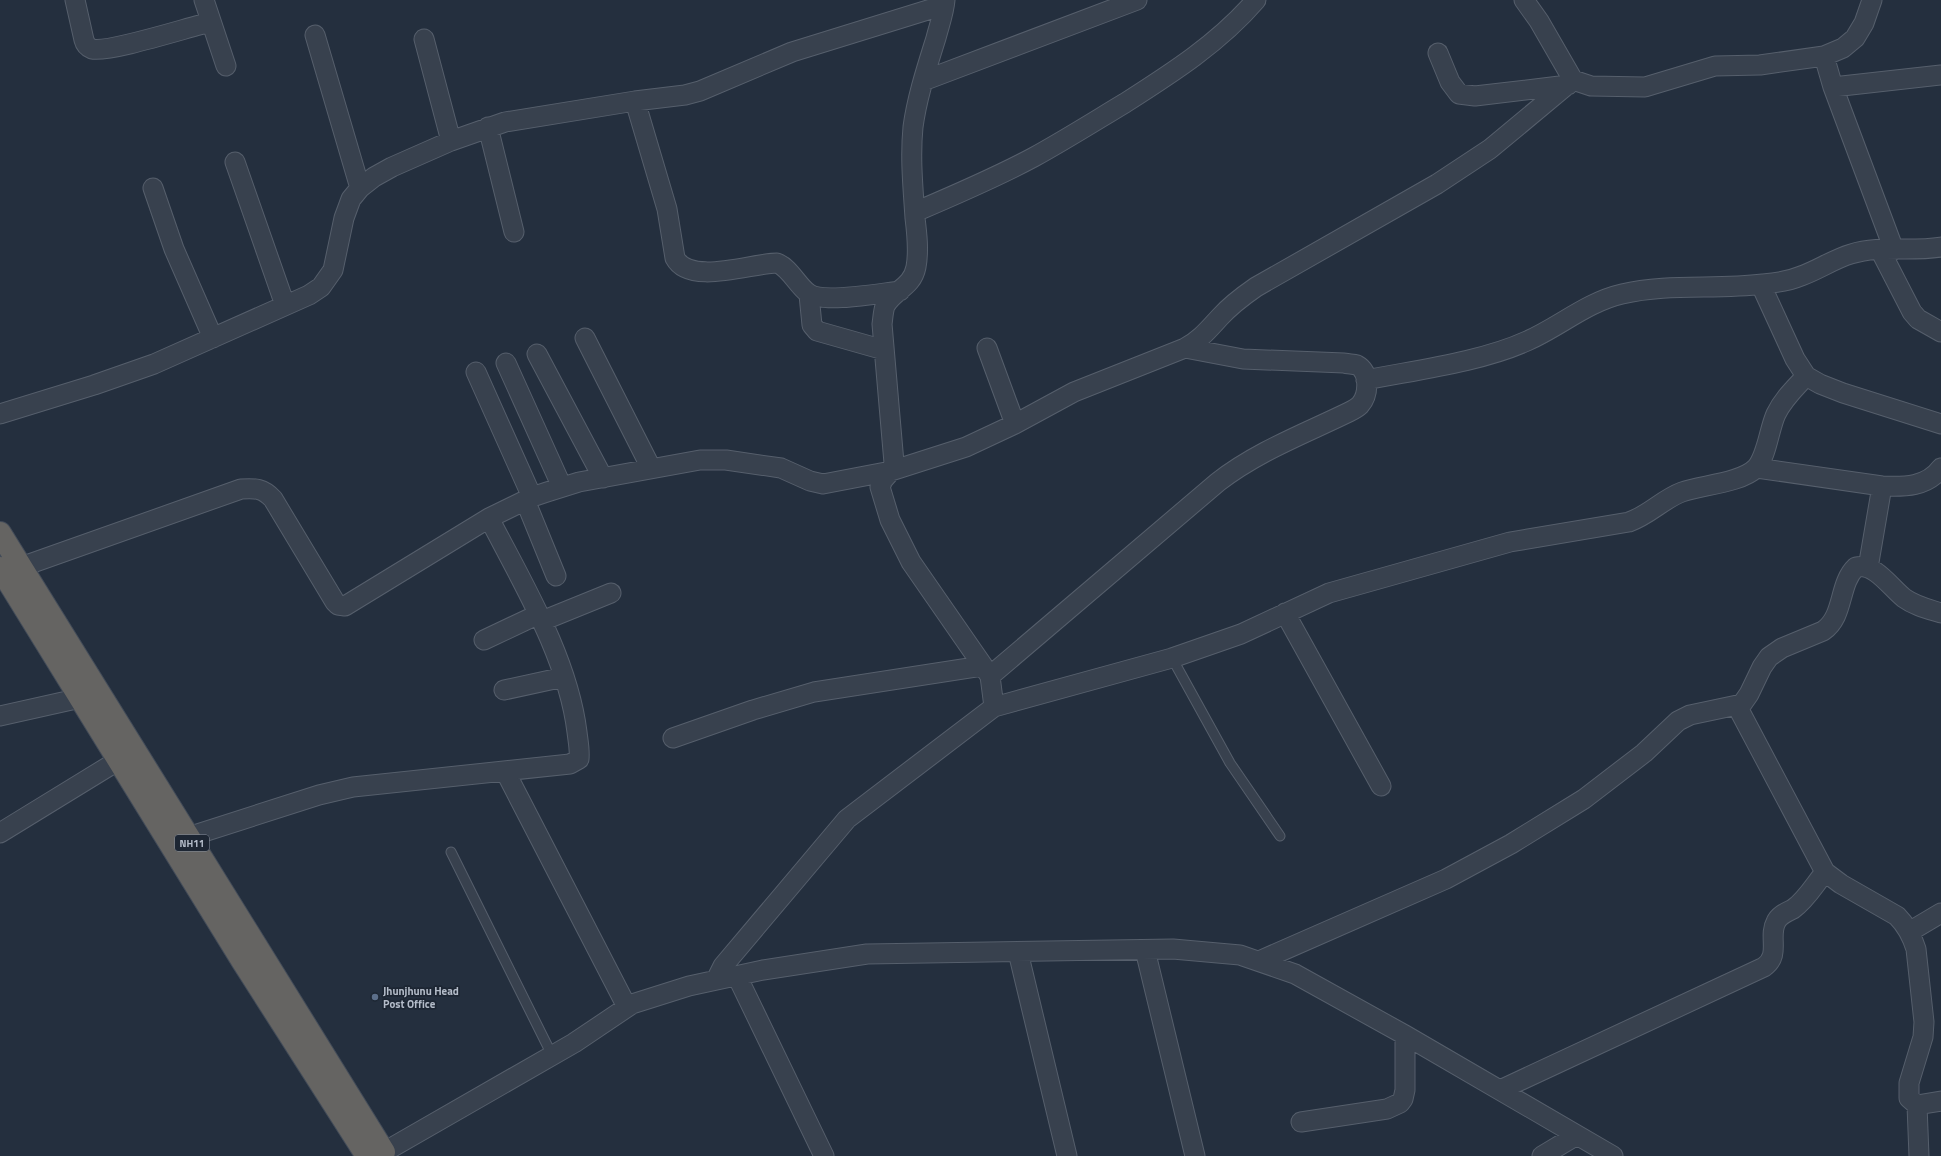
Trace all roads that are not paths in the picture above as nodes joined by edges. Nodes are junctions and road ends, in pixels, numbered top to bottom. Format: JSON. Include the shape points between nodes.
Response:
{"nodes":[{"id":1,"x":76,"y":0,"type":"edge"},
{"id":2,"x":204,"y":0,"type":"edge"},
{"id":3,"x":1137,"y":0,"type":"edge"},
{"id":4,"x":1256,"y":0,"type":"edge"},
{"id":5,"x":1524,"y":0,"type":"edge"},
{"id":6,"x":1872,"y":0,"type":"edge"},
{"id":7,"x":945,"y":3,"type":"edge"},
{"id":8,"x":211,"y":22,"type":"junction"},
{"id":9,"x":315,"y":35,"type":"dead end"},
{"id":10,"x":424,"y":39,"type":"dead end"},
{"id":11,"x":1438,"y":53,"type":"dead end"},
{"id":12,"x":1824,"y":56,"type":"junction"},
{"id":13,"x":226,"y":66,"type":"dead end"},
{"id":14,"x":1941,"y":75,"type":"edge"},
{"id":15,"x":923,"y":81,"type":"junction"},
{"id":16,"x":1570,"y":83,"type":"junction"},
{"id":17,"x":1833,"y":87,"type":"junction"},
{"id":18,"x":635,"y":101,"type":"junction"},
{"id":19,"x":488,"y":127,"type":"junction"},
{"id":20,"x":451,"y":141,"type":"junction"},
{"id":21,"x":235,"y":162,"type":"dead end"},
{"id":22,"x":153,"y":188,"type":"dead end"},
{"id":23,"x":360,"y":188,"type":"junction"},
{"id":24,"x":915,"y":212,"type":"junction"},
{"id":25,"x":514,"y":232,"type":"dead end"},
{"id":26,"x":1941,"y":246,"type":"edge"},
{"id":27,"x":1887,"y":250,"type":"junction"},
{"id":28,"x":1761,"y":285,"type":"junction"},
{"id":29,"x":900,"y":291,"type":"junction"},
{"id":30,"x":809,"y":295,"type":"junction"},
{"id":31,"x":285,"y":306,"type":"junction"},
{"id":32,"x":1941,"y":332,"type":"edge"},
{"id":33,"x":213,"y":338,"type":"junction"},
{"id":34,"x":585,"y":338,"type":"dead end"},
{"id":35,"x":987,"y":348,"type":"dead end"},
{"id":36,"x":1185,"y":348,"type":"junction"},
{"id":37,"x":884,"y":350,"type":"junction"},
{"id":38,"x":537,"y":354,"type":"dead end"},
{"id":39,"x":506,"y":364,"type":"dead end"},
{"id":40,"x":476,"y":372,"type":"dead end"},
{"id":41,"x":1806,"y":376,"type":"junction"},
{"id":42,"x":1366,"y":380,"type":"junction"},
{"id":43,"x":0,"y":414,"type":"edge"},
{"id":44,"x":1015,"y":424,"type":"junction"},
{"id":45,"x":1941,"y":424,"type":"edge"},
{"id":46,"x":650,"y":468,"type":"junction"},
{"id":47,"x":1757,"y":468,"type":"junction"},
{"id":48,"x":1941,"y":468,"type":"edge"},
{"id":49,"x":891,"y":471,"type":"junction"},
{"id":50,"x":603,"y":478,"type":"junction"},
{"id":51,"x":1882,"y":486,"type":"junction"},
{"id":52,"x":562,"y":487,"type":"junction"},
{"id":53,"x":528,"y":498,"type":"junction"},
{"id":54,"x":489,"y":518,"type":"junction"},
{"id":55,"x":0,"y":533,"type":"edge"},
{"id":56,"x":10,"y":568,"type":"edge"},
{"id":57,"x":1868,"y":568,"type":"junction"},
{"id":58,"x":556,"y":576,"type":"dead end"},
{"id":59,"x":611,"y":593,"type":"dead end"},
{"id":60,"x":1285,"y":613,"type":"junction"},
{"id":61,"x":1941,"y":614,"type":"edge"},
{"id":62,"x":540,"y":618,"type":"junction"},
{"id":63,"x":484,"y":640,"type":"dead end"},
{"id":64,"x":1172,"y":658,"type":"junction"},
{"id":65,"x":986,"y":671,"type":"junction"},
{"id":66,"x":564,"y":677,"type":"junction"},
{"id":67,"x":504,"y":690,"type":"dead end"},
{"id":68,"x":90,"y":696,"type":"junction"},
{"id":69,"x":1737,"y":706,"type":"junction"},
{"id":70,"x":994,"y":707,"type":"junction"},
{"id":71,"x":0,"y":716,"type":"edge"},
{"id":72,"x":673,"y":738,"type":"dead end"},
{"id":73,"x":120,"y":760,"type":"junction"},
{"id":74,"x":505,"y":771,"type":"junction"},
{"id":75,"x":1381,"y":786,"type":"dead end"},
{"id":76,"x":0,"y":833,"type":"edge"},
{"id":77,"x":1280,"y":836,"type":"dead end"},
{"id":78,"x":188,"y":837,"type":"junction"},
{"id":79,"x":451,"y":852,"type":"dead end"},
{"id":80,"x":1825,"y":872,"type":"junction"},
{"id":81,"x":1941,"y":913,"type":"edge"},
{"id":82,"x":1909,"y":932,"type":"junction"},
{"id":83,"x":1145,"y":950,"type":"junction"},
{"id":84,"x":1018,"y":952,"type":"junction"},
{"id":85,"x":1259,"y":961,"type":"junction"},
{"id":86,"x":737,"y":976,"type":"junction"},
{"id":87,"x":716,"y":980,"type":"junction"},
{"id":88,"x":628,"y":1007,"type":"junction"},
{"id":89,"x":1405,"y":1035,"type":"junction"},
{"id":90,"x":552,"y":1055,"type":"junction"},
{"id":91,"x":1500,"y":1090,"type":"junction"},
{"id":92,"x":1941,"y":1101,"type":"edge"},
{"id":93,"x":1918,"y":1105,"type":"junction"},
{"id":94,"x":1302,"y":1122,"type":"dead end"},
{"id":95,"x":1577,"y":1135,"type":"junction"},
{"id":96,"x":376,"y":1155,"type":"edge"},
{"id":97,"x":824,"y":1156,"type":"edge"},
{"id":98,"x":1067,"y":1156,"type":"edge"},
{"id":99,"x":1195,"y":1156,"type":"edge"},
{"id":100,"x":1542,"y":1156,"type":"edge"},
{"id":101,"x":1613,"y":1156,"type":"edge"},
{"id":102,"x":1919,"y":1156,"type":"edge"}],
"edges":[{"from":1,"to":8,"type":"street","via":[[84,40],[86,45],[93,49],[124,44]]},
{"from":2,"to":8,"type":"street"},
{"from":3,"to":15,"type":"street"},
{"from":4,"to":24,"type":"street","via":[[1232,25],[1194,57],[1152,86],[1033,158]]},
{"from":5,"to":16,"type":"street","via":[[1539,21]]},
{"from":6,"to":12,"type":"street","via":[[1864,23],[1855,38],[1843,48]]},
{"from":7,"to":15,"type":"street"},
{"from":7,"to":18,"type":"street","via":[[792,52],[700,91]]},
{"from":8,"to":13,"type":"street"},
{"from":9,"to":23,"type":"street"},
{"from":10,"to":20,"type":"street"},
{"from":11,"to":16,"type":"street","via":[[1450,82],[1459,94],[1475,96]]},
{"from":12,"to":16,"type":"street","via":[[1760,65],[1715,66],[1645,87]]},
{"from":12,"to":17,"type":"street"},
{"from":14,"to":17,"type":"street"},
{"from":15,"to":24,"type":"street","via":[[916,107],[911,152]]},
{"from":16,"to":36,"type":"street","via":[[1490,149],[1437,184],[1251,291],[1220,317],[1196,342]]},
{"from":17,"to":27,"type":"street"},
{"from":18,"to":19,"type":"street","via":[[527,117]]},
{"from":18,"to":30,"type":"street","via":[[665,202],[675,258],[679,265],[696,270],[723,271],[777,263]]},
{"from":19,"to":20,"type":"street"},
{"from":19,"to":25,"type":"street"},
{"from":20,"to":23,"type":"street","via":[[392,167]]},
{"from":21,"to":31,"type":"street"},
{"from":22,"to":33,"type":"street","via":[[174,249]]},
{"from":23,"to":31,"type":"street","via":[[344,218],[333,270],[328,278],[321,287],[309,295]]},
{"from":24,"to":29,"type":"street","via":[[918,257],[914,275]]},
{"from":26,"to":27,"type":"street","via":[[1918,250]]},
{"from":27,"to":28,"type":"street","via":[[1850,254],[1802,276]]},
{"from":27,"to":32,"type":"street","via":[[1912,312],[1918,319]]},
{"from":28,"to":41,"type":"street","via":[[1795,360]]},
{"from":28,"to":42,"type":"street","via":[[1665,288],[1621,294],[1598,302],[1528,341],[1506,349],[1484,356]]},
{"from":29,"to":30,"type":"street","via":[[836,298]]},
{"from":29,"to":37,"type":"street","via":[[886,305],[884,312]]},
{"from":30,"to":37,"type":"street","via":[[812,325],[817,331]]},
{"from":31,"to":33,"type":"street"},
{"from":33,"to":43,"type":"street","via":[[139,370]]},
{"from":34,"to":46,"type":"street"},
{"from":35,"to":44,"type":"street"},
{"from":36,"to":42,"type":"street","via":[[1243,359],[1344,363],[1363,370]]},
{"from":36,"to":44,"type":"street","via":[[1074,392]]},
{"from":37,"to":49,"type":"street","via":[[894,462]]},
{"from":38,"to":50,"type":"street"},
{"from":39,"to":52,"type":"street"},
{"from":40,"to":53,"type":"street"},
{"from":41,"to":45,"type":"street","via":[[1843,393]]},
{"from":41,"to":47,"type":"street","via":[[1785,399],[1776,414]]},
{"from":42,"to":65,"type":"street","via":[[1367,388],[1359,405],[1272,447],[1235,469]]},
{"from":44,"to":49,"type":"street","via":[[966,447]]},
{"from":46,"to":49,"type":"street","via":[[700,460],[726,460],[781,468],[823,484]]},
{"from":46,"to":50,"type":"street"},
{"from":47,"to":51,"type":"street"},
{"from":47,"to":60,"type":"street","via":[[1738,478],[1676,494],[1648,514],[1629,522],[1510,542],[1329,592]]},
{"from":48,"to":51,"type":"street","via":[[1928,480],[1916,485]]},
{"from":49,"to":65,"type":"street","via":[[883,480],[880,490],[900,543]]},
{"from":50,"to":52,"type":"street"},
{"from":51,"to":57,"type":"street"},
{"from":52,"to":53,"type":"street"},
{"from":53,"to":54,"type":"street"},
{"from":53,"to":58,"type":"street"},
{"from":54,"to":56,"type":"street","via":[[345,606],[335,602],[274,499],[266,491],[255,488],[240,489]]},
{"from":54,"to":62,"type":"street"},
{"from":55,"to":56,"type":"highway","number":"NH11"},
{"from":56,"to":68,"type":"highway","number":"NH11"},
{"from":57,"to":61,"type":"street","via":[[1904,598],[1917,606]]},
{"from":57,"to":69,"type":"street","via":[[1856,567],[1852,571],[1834,621],[1829,627],[1775,652],[1762,667],[1746,700]]},
{"from":59,"to":62,"type":"street"},
{"from":60,"to":64,"type":"street","via":[[1241,634]]},
{"from":60,"to":75,"type":"street"},
{"from":62,"to":63,"type":"street"},
{"from":62,"to":66,"type":"street"},
{"from":64,"to":70,"type":"street"},
{"from":64,"to":77,"type":"lane","via":[[1230,763]]},
{"from":65,"to":70,"type":"street"},
{"from":65,"to":72,"type":"street","via":[[814,692]]},
{"from":66,"to":67,"type":"street"},
{"from":66,"to":74,"type":"street","via":[[575,716],[579,759],[570,764]]},
{"from":68,"to":71,"type":"street"},
{"from":68,"to":73,"type":"highway","number":"NH11"},
{"from":68,"to":78,"type":"highway","number":"NH11"},
{"from":69,"to":80,"type":"street"},
{"from":69,"to":85,"type":"street","via":[[1690,715],[1678,721],[1621,772],[1584,800],[1446,879]]},
{"from":70,"to":87,"type":"street","via":[[847,819],[723,966]]},
{"from":73,"to":76,"type":"street"},
{"from":73,"to":96,"type":"highway","number":"NH11","via":[[239,955]]},
{"from":74,"to":78,"type":"street","via":[[353,788],[319,795]]},
{"from":74,"to":88,"type":"street"},
{"from":78,"to":96,"type":"highway","number":"NH11"},
{"from":79,"to":90,"type":"lane"},
{"from":80,"to":82,"type":"street","via":[[1896,916]]},
{"from":80,"to":91,"type":"street","via":[[1804,899],[1777,920],[1774,928],[1773,955],[1764,967]]},
{"from":81,"to":82,"type":"street"},
{"from":82,"to":93,"type":"street","via":[[1916,949],[1924,1022],[1923,1037],[1909,1083],[1909,1098]]},
{"from":83,"to":84,"type":"street"},
{"from":83,"to":85,"type":"street","via":[[1173,949],[1240,955]]},
{"from":83,"to":99,"type":"street"},
{"from":84,"to":86,"type":"street","via":[[867,954]]},
{"from":84,"to":98,"type":"street"},
{"from":85,"to":89,"type":"street","via":[[1295,974]]},
{"from":86,"to":87,"type":"street"},
{"from":86,"to":97,"type":"street"},
{"from":87,"to":88,"type":"street","via":[[689,986]]},
{"from":88,"to":90,"type":"street"},
{"from":89,"to":91,"type":"street"},
{"from":89,"to":94,"type":"street","via":[[1405,1090],[1400,1103],[1387,1109]]},
{"from":90,"to":96,"type":"street"},
{"from":91,"to":95,"type":"street"},
{"from":92,"to":93,"type":"street"},
{"from":93,"to":102,"type":"street"},
{"from":95,"to":100,"type":"street"},
{"from":95,"to":101,"type":"street"}]}
